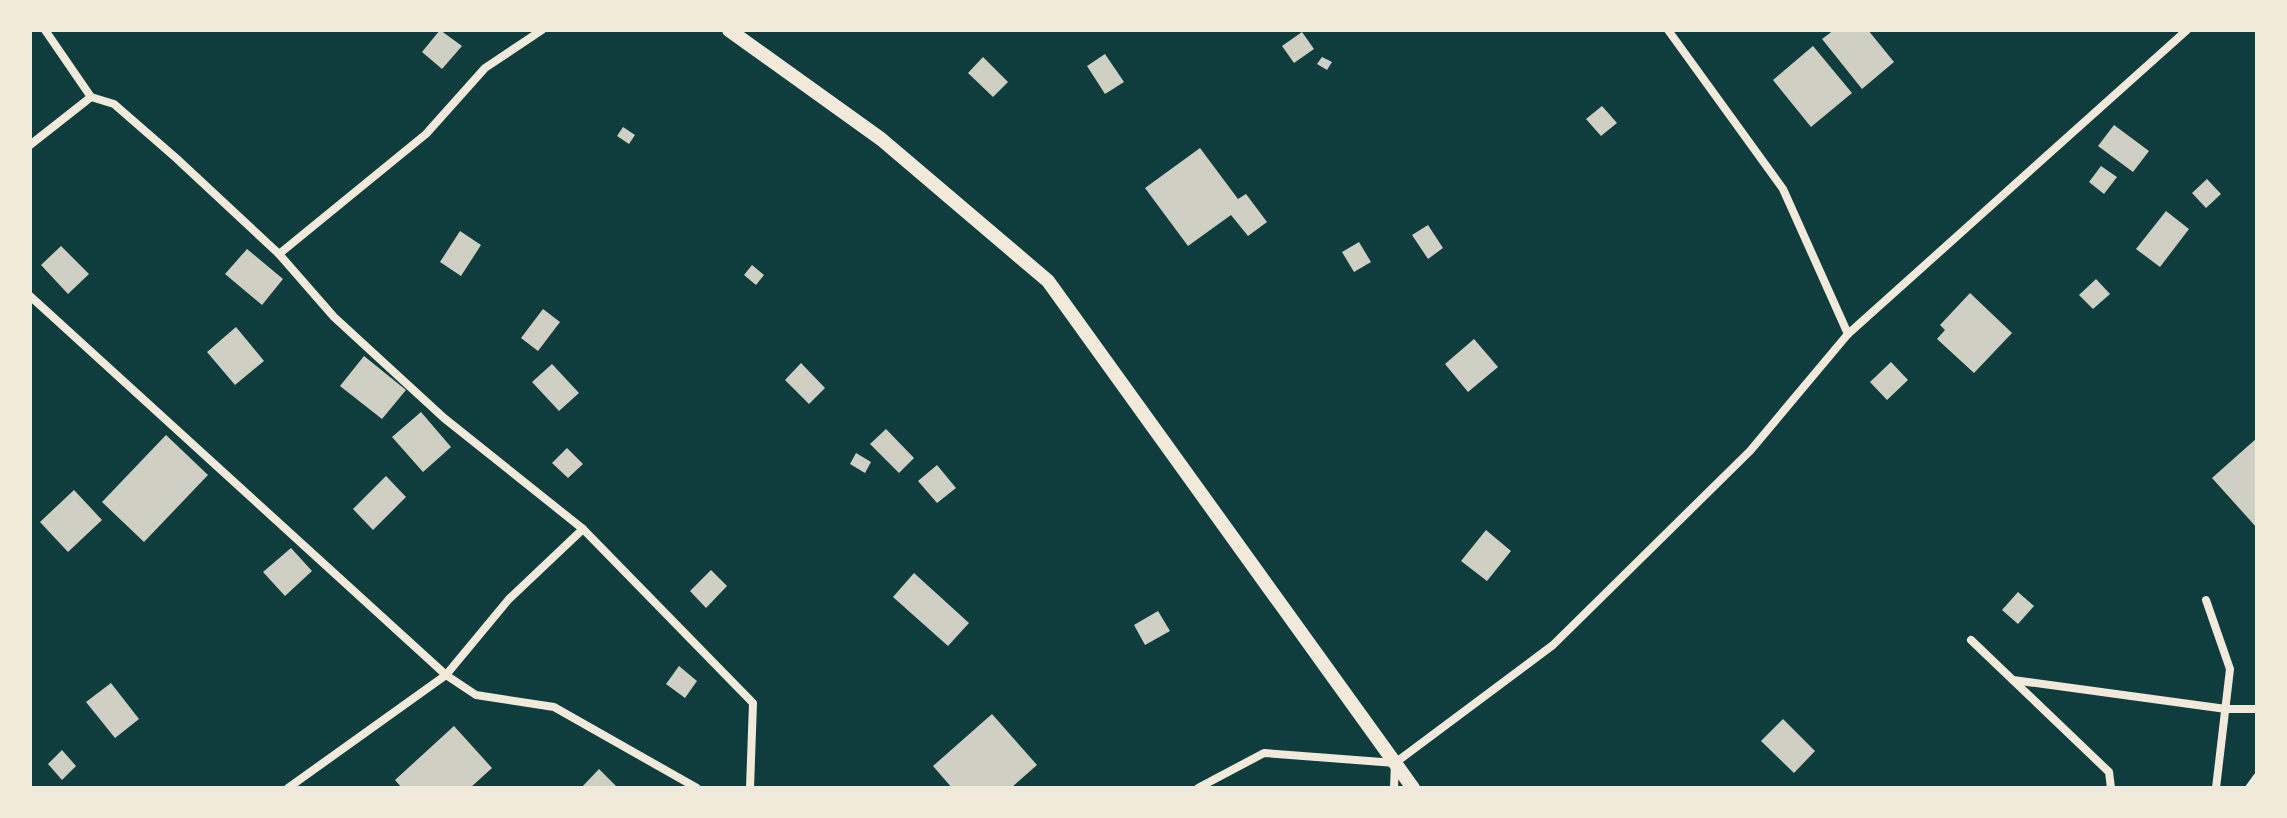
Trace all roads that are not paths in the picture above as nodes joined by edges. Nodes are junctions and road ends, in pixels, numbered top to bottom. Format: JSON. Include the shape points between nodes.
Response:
{"nodes":[{"id":1,"x":45,"y":30,"type":"edge"},
{"id":2,"x":542,"y":30,"type":"edge"},
{"id":3,"x":729,"y":30,"type":"edge"},
{"id":4,"x":1668,"y":30,"type":"edge"},
{"id":5,"x":2187,"y":30,"type":"edge"},
{"id":6,"x":91,"y":97,"type":"junction"},
{"id":7,"x":30,"y":145,"type":"edge"},
{"id":8,"x":279,"y":254,"type":"junction"},
{"id":9,"x":30,"y":296,"type":"edge"},
{"id":10,"x":1848,"y":334,"type":"junction"},
{"id":11,"x":583,"y":529,"type":"junction"},
{"id":12,"x":2206,"y":600,"type":"dead end"},
{"id":13,"x":1971,"y":640,"type":"dead end"},
{"id":14,"x":446,"y":675,"type":"junction"},
{"id":15,"x":2013,"y":680,"type":"junction"},
{"id":16,"x":2226,"y":709,"type":"junction"},
{"id":17,"x":2257,"y":709,"type":"edge"},
{"id":18,"x":1395,"y":763,"type":"junction"},
{"id":19,"x":2257,"y":777,"type":"edge"},
{"id":20,"x":288,"y":788,"type":"edge"},
{"id":21,"x":697,"y":788,"type":"edge"},
{"id":22,"x":750,"y":788,"type":"edge"},
{"id":23,"x":1198,"y":788,"type":"edge"},
{"id":24,"x":1394,"y":788,"type":"edge"},
{"id":25,"x":1413,"y":788,"type":"edge"},
{"id":26,"x":2111,"y":788,"type":"edge"},
{"id":27,"x":2216,"y":788,"type":"edge"},
{"id":28,"x":2249,"y":788,"type":"edge"}],
"edges":[{"from":1,"to":6,"type":"street"},
{"from":2,"to":8,"type":"street","via":[[485,68],[426,134]]},
{"from":3,"to":18,"type":"street","via":[[881,139],[1048,281]]},
{"from":4,"to":10,"type":"street","via":[[1783,189]]},
{"from":5,"to":10,"type":"street"},
{"from":6,"to":7,"type":"street"},
{"from":6,"to":8,"type":"street","via":[[114,104]]},
{"from":8,"to":11,"type":"street","via":[[334,317],[444,418]]},
{"from":9,"to":14,"type":"street"},
{"from":10,"to":18,"type":"street","via":[[1750,451],[1553,645]]},
{"from":11,"to":14,"type":"street","via":[[509,599]]},
{"from":11,"to":22,"type":"street","via":[[753,703]]},
{"from":12,"to":16,"type":"street","via":[[2230,669]]},
{"from":13,"to":15,"type":"street"},
{"from":14,"to":20,"type":"street"},
{"from":14,"to":21,"type":"street","via":[[476,695],[554,707]]},
{"from":15,"to":16,"type":"street"},
{"from":15,"to":26,"type":"street","via":[[2109,772]]},
{"from":16,"to":17,"type":"street"},
{"from":16,"to":27,"type":"street"},
{"from":18,"to":23,"type":"street","via":[[1264,753]]},
{"from":18,"to":24,"type":"street"},
{"from":18,"to":25,"type":"street"},
{"from":19,"to":28,"type":"street"}]}
